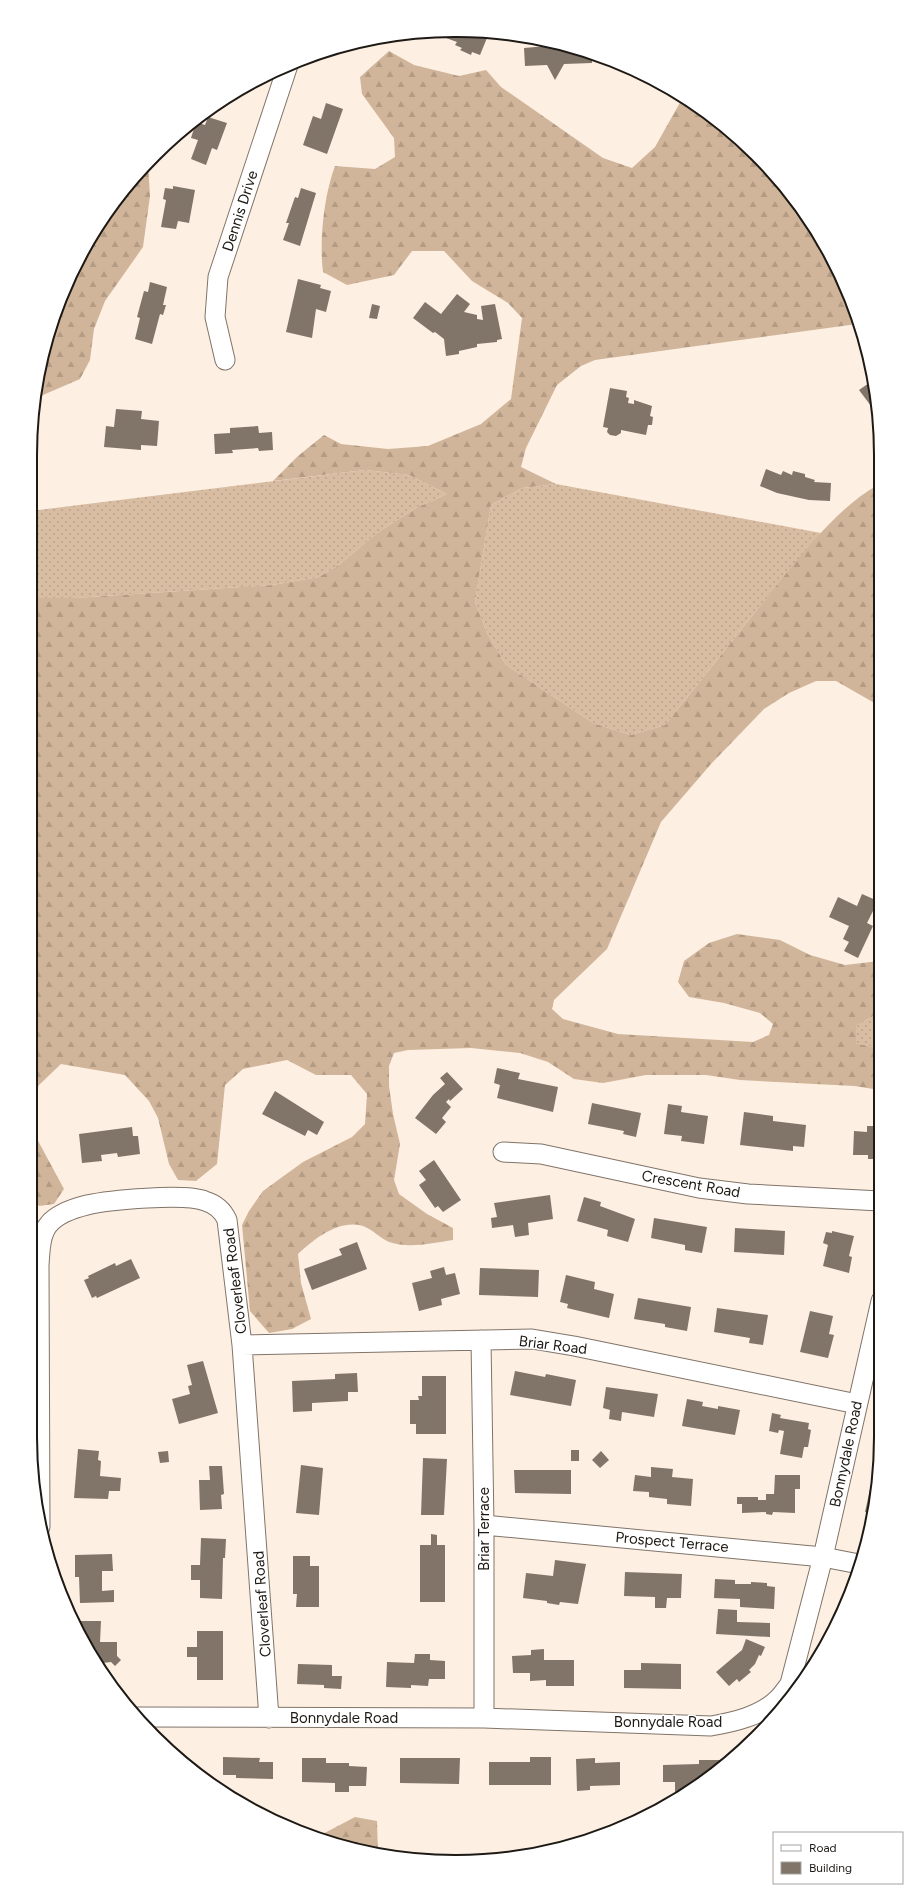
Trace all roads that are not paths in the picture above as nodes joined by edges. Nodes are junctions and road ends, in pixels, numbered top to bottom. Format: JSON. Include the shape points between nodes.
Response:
{"nodes":[{"id":1,"x":285,"y":73,"type":"edge"},
{"id":2,"x":225,"y":360,"type":"dead end"},
{"id":3,"x":503,"y":1152,"type":"dead end"},
{"id":4,"x":874,"y":1201,"type":"edge"},
{"id":5,"x":874,"y":1328,"type":"edge"},
{"id":6,"x":481,"y":1340,"type":"junction"},
{"id":7,"x":242,"y":1345,"type":"junction"},
{"id":8,"x":857,"y":1404,"type":"junction"},
{"id":9,"x":40,"y":1480,"type":"edge"},
{"id":10,"x":484,"y":1525,"type":"junction"},
{"id":11,"x":824,"y":1557,"type":"junction"},
{"id":12,"x":854,"y":1563,"type":"edge"},
{"id":13,"x":146,"y":1717,"type":"edge"},
{"id":14,"x":269,"y":1718,"type":"junction"},
{"id":15,"x":484,"y":1718,"type":"junction"}],
"edges":[{"from":1,"to":2,"type":"street","name":"Dennis Drive","via":[[218,277],[216,317]]},
{"from":3,"to":4,"type":"street","name":"Crescent Road","via":[[541,1154],[699,1188],[748,1194]]},
{"from":5,"to":8,"type":"street","name":"Bonnydale Road"},
{"from":6,"to":7,"type":"street","name":"Briar Road"},
{"from":6,"to":8,"type":"street","name":"Briar Road","via":[[532,1339],[574,1346]]},
{"from":6,"to":10,"type":"street","name":"Briar Terrace"},
{"from":7,"to":9,"type":"street","name":"Cloverleaf Road","via":[[227,1220],[216,1206],[205,1200],[186,1197],[102,1202],[69,1212],[54,1220],[48,1225],[41,1246],[39,1265]]},
{"from":7,"to":14,"type":"street","name":"Cloverleaf Road"},
{"from":8,"to":11,"type":"street","name":"Bonnydale Road"},
{"from":10,"to":11,"type":"street","name":"Prospect Terrace"},
{"from":10,"to":15,"type":"street","name":"Briar Terrace"},
{"from":11,"to":12,"type":"street","name":"Prospect Terrace"},
{"from":11,"to":15,"type":"street","name":"Bonnydale Road","via":[[790,1684],[778,1700],[757,1712],[732,1722],[711,1726]]},
{"from":13,"to":14,"type":"street","name":"Bonnydale Road"},
{"from":14,"to":15,"type":"street","name":"Bonnydale Road"}]}
